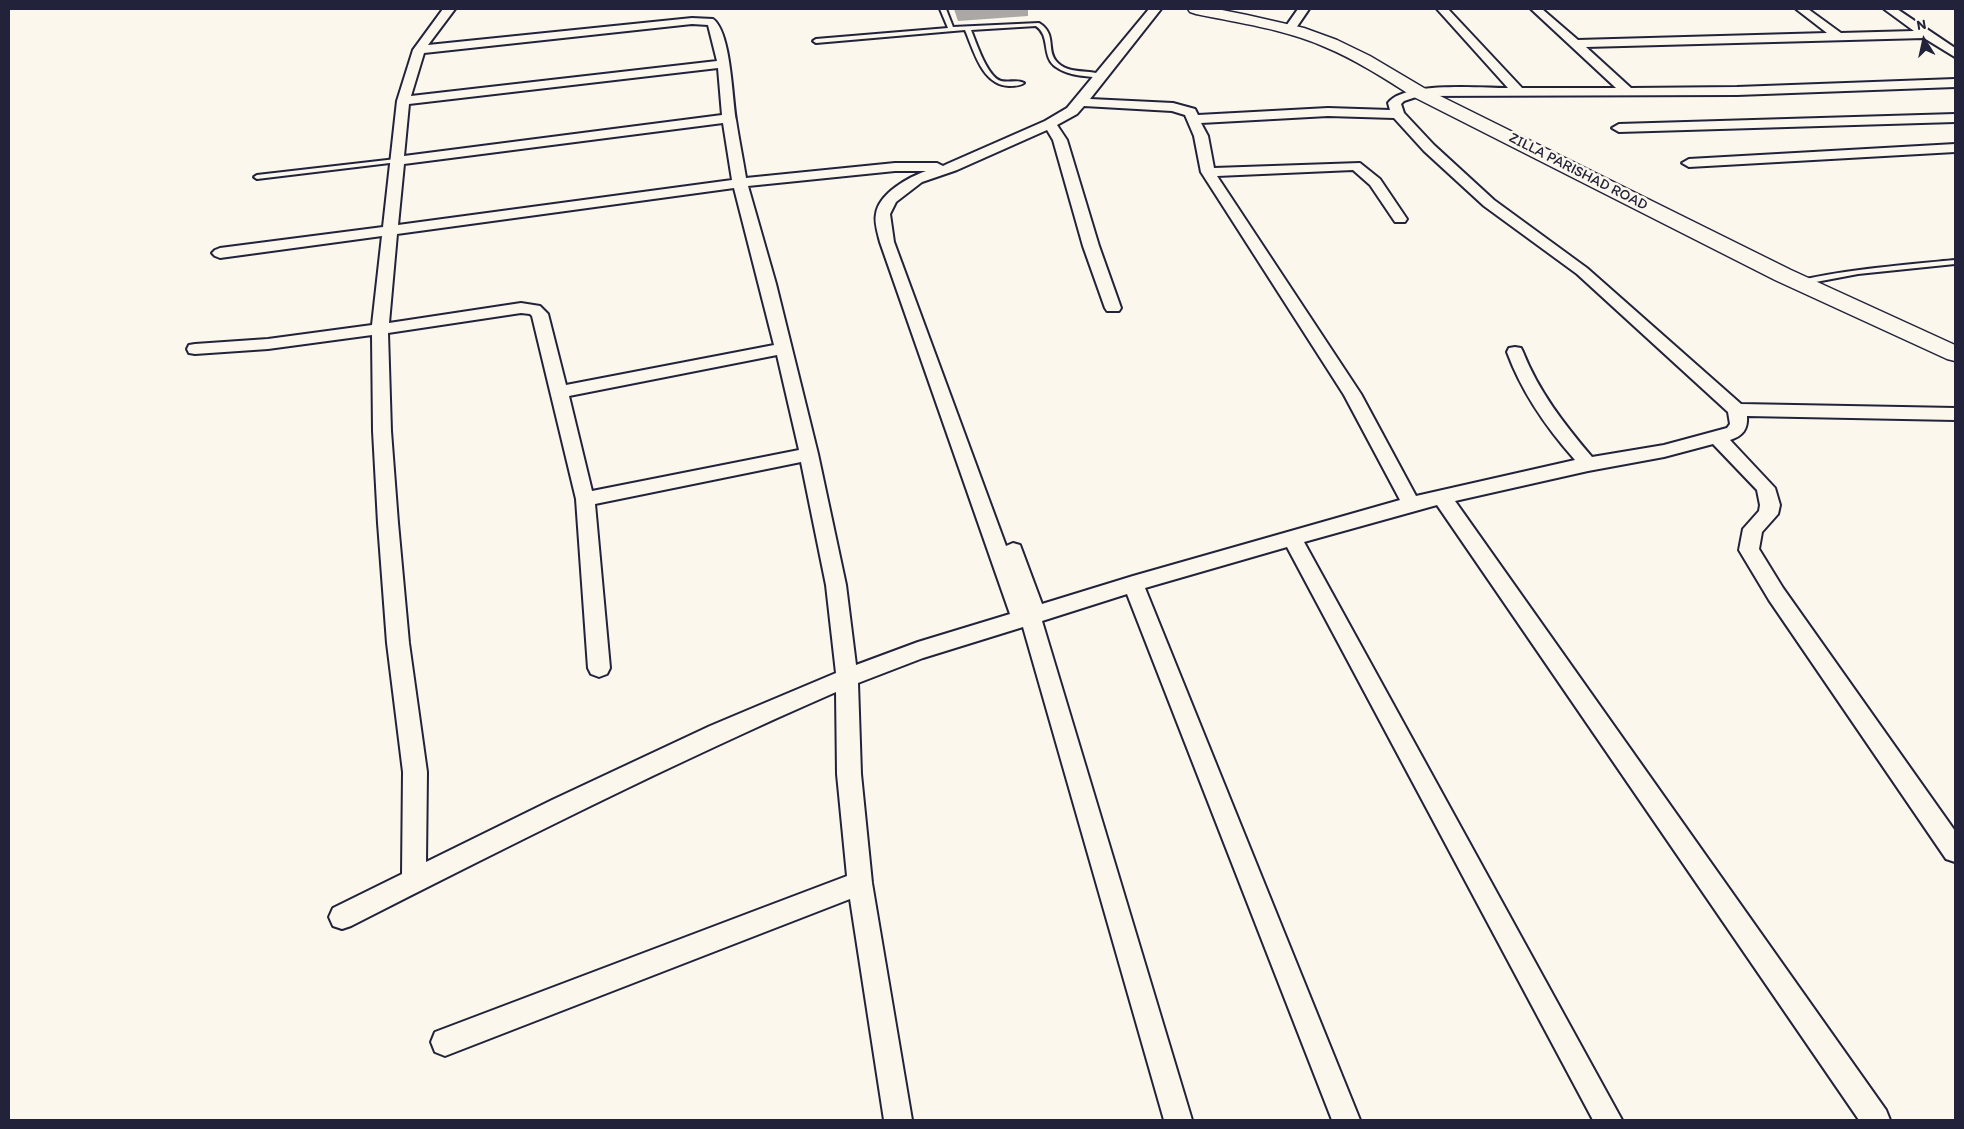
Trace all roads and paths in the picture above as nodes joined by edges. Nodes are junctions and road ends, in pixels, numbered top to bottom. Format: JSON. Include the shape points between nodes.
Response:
{"nodes":[{"id":1,"x":452,"y":9,"type":"edge"},
{"id":2,"x":942,"y":9,"type":"edge"},
{"id":3,"x":1155,"y":9,"type":"edge"},
{"id":4,"x":1196,"y":9,"type":"edge"},
{"id":5,"x":1303,"y":9,"type":"edge"},
{"id":6,"x":1442,"y":9,"type":"edge"},
{"id":7,"x":1536,"y":9,"type":"edge"},
{"id":8,"x":1801,"y":9,"type":"edge"},
{"id":9,"x":1890,"y":9,"type":"edge"},
{"id":10,"x":967,"y":28,"type":"junction"},
{"id":11,"x":951,"y":29,"type":"junction"},
{"id":12,"x":1290,"y":29,"type":"junction"},
{"id":13,"x":1927,"y":34,"type":"junction"},
{"id":14,"x":1839,"y":37,"type":"junction"},
{"id":15,"x":816,"y":41,"type":"dead end"},
{"id":16,"x":1575,"y":44,"type":"junction"},
{"id":17,"x":419,"y":50,"type":"junction"},
{"id":18,"x":1955,"y":53,"type":"edge"},
{"id":19,"x":724,"y":64,"type":"junction"},
{"id":20,"x":1102,"y":76,"type":"junction"},
{"id":21,"x":1955,"y":83,"type":"edge"},
{"id":22,"x":1020,"y":84,"type":"dead end"},
{"id":23,"x":1626,"y":90,"type":"junction"},
{"id":24,"x":1518,"y":91,"type":"junction"},
{"id":25,"x":1418,"y":92,"type":"junction"},
{"id":26,"x":403,"y":101,"type":"junction"},
{"id":27,"x":1081,"y":102,"type":"junction"},
{"id":28,"x":1398,"y":114,"type":"junction"},
{"id":29,"x":729,"y":118,"type":"junction"},
{"id":30,"x":1955,"y":118,"type":"edge"},
{"id":31,"x":1194,"y":119,"type":"junction"},
{"id":32,"x":1050,"y":124,"type":"junction"},
{"id":33,"x":1619,"y":128,"type":"dead end"},
{"id":34,"x":1955,"y":148,"type":"edge"},
{"id":35,"x":396,"y":161,"type":"junction"},
{"id":36,"x":1689,"y":163,"type":"dead end"},
{"id":37,"x":952,"y":167,"type":"junction"},
{"id":38,"x":1208,"y":172,"type":"junction"},
{"id":39,"x":257,"y":176,"type":"dead end"},
{"id":40,"x":740,"y":183,"type":"junction"},
{"id":41,"x":1400,"y":219,"type":"dead end"},
{"id":42,"x":389,"y":231,"type":"junction"},
{"id":43,"x":220,"y":253,"type":"dead end"},
{"id":44,"x":1955,"y":262,"type":"edge"},
{"id":45,"x":1800,"y":283,"type":"junction"},
{"id":46,"x":1113,"y":308,"type":"dead end"},
{"id":47,"x":380,"y":329,"type":"junction"},
{"id":48,"x":784,"y":348,"type":"junction"},
{"id":49,"x":195,"y":349,"type":"dead end"},
{"id":50,"x":1515,"y":352,"type":"dead end"},
{"id":51,"x":1955,"y":354,"type":"edge"},
{"id":52,"x":559,"y":392,"type":"junction"},
{"id":53,"x":1737,"y":410,"type":"junction"},
{"id":54,"x":1955,"y":414,"type":"edge"},
{"id":55,"x":1718,"y":438,"type":"junction"},
{"id":56,"x":810,"y":454,"type":"junction"},
{"id":57,"x":1588,"y":464,"type":"junction"},
{"id":58,"x":1442,"y":497,"type":"junction"},
{"id":59,"x":585,"y":499,"type":"junction"},
{"id":60,"x":1411,"y":504,"type":"junction"},
{"id":61,"x":1292,"y":539,"type":"junction"},
{"id":62,"x":1133,"y":584,"type":"junction"},
{"id":63,"x":1029,"y":616,"type":"junction"},
{"id":64,"x":599,"y":668,"type":"dead end"},
{"id":65,"x":847,"y":678,"type":"junction"},
{"id":66,"x":1952,"y":840,"type":"edge"},
{"id":67,"x":414,"y":881,"type":"junction"},
{"id":68,"x":860,"y":883,"type":"junction"},
{"id":69,"x":342,"y":917,"type":"dead end"},
{"id":70,"x":445,"y":1042,"type":"dead end"},
{"id":71,"x":898,"y":1120,"type":"edge"},
{"id":72,"x":1178,"y":1120,"type":"edge"},
{"id":73,"x":1346,"y":1120,"type":"edge"},
{"id":74,"x":1608,"y":1120,"type":"edge"},
{"id":75,"x":1876,"y":1120,"type":"edge"}],
"edges":[{"from":1,"to":17,"type":"street"},
{"from":2,"to":11,"type":"lane"},
{"from":3,"to":20,"type":"street"},
{"from":4,"to":12,"type":"main road","name":"ZILLA PARISHAD ROAD"},
{"from":5,"to":12,"type":"street"},
{"from":6,"to":24,"type":"street"},
{"from":7,"to":16,"type":"street"},
{"from":8,"to":14,"type":"street"},
{"from":9,"to":13,"type":"street"},
{"from":10,"to":11,"type":"lane"},
{"from":10,"to":20,"type":"lane","via":[[1037,24],[1044,27],[1052,60],[1059,67]]},
{"from":10,"to":22,"type":"lane","via":[[994,80]]},
{"from":11,"to":15,"type":"lane"},
{"from":12,"to":25,"type":"main road","name":"ZILLA PARISHAD ROAD","via":[[1330,43]]},
{"from":13,"to":14,"type":"street"},
{"from":13,"to":18,"type":"street"},
{"from":14,"to":16,"type":"street"},
{"from":16,"to":23,"type":"street"},
{"from":17,"to":19,"type":"street","via":[[692,21],[712,16]]},
{"from":17,"to":26,"type":"street"},
{"from":19,"to":26,"type":"street"},
{"from":19,"to":29,"type":"street"},
{"from":20,"to":27,"type":"street"},
{"from":21,"to":23,"type":"street","via":[[1738,91]]},
{"from":23,"to":24,"type":"street"},
{"from":24,"to":25,"type":"street"},
{"from":25,"to":28,"type":"street","via":[[1398,98],[1394,103]]},
{"from":25,"to":45,"type":"main road","name":"ZILLA PARISHAD ROAD"},
{"from":26,"to":35,"type":"street"},
{"from":27,"to":31,"type":"street","via":[[1173,107],[1190,112]]},
{"from":27,"to":32,"type":"street"},
{"from":28,"to":31,"type":"street","via":[[1310,113]]},
{"from":28,"to":53,"type":"street","via":[[1428,148],[1489,203],[1582,271]]},
{"from":29,"to":35,"type":"street"},
{"from":29,"to":40,"type":"street"},
{"from":30,"to":33,"type":"street"},
{"from":31,"to":38,"type":"street"},
{"from":32,"to":37,"type":"street"},
{"from":32,"to":46,"type":"street","via":[[1060,140]]},
{"from":34,"to":36,"type":"street"},
{"from":35,"to":39,"type":"lane"},
{"from":35,"to":42,"type":"street"},
{"from":37,"to":40,"type":"street","via":[[895,167]]},
{"from":37,"to":63,"type":"street","via":[[929,176],[904,197],[896,206],[894,219]]},
{"from":38,"to":41,"type":"street","via":[[1355,166],[1372,178]]},
{"from":38,"to":60,"type":"street","via":[[1352,394]]},
{"from":40,"to":42,"type":"street"},
{"from":40,"to":48,"type":"street"},
{"from":42,"to":43,"type":"street"},
{"from":42,"to":47,"type":"street"},
{"from":44,"to":45,"type":"lane","via":[[1861,270]]},
{"from":45,"to":51,"type":"main road","name":"ZILLA PARISHAD ROAD"},
{"from":47,"to":49,"type":"street","via":[[268,344]]},
{"from":47,"to":52,"type":"street","via":[[521,308],[534,309],[540,314]]},
{"from":47,"to":67,"type":"street","via":[[388,523],[398,643],[415,772]]},
{"from":48,"to":52,"type":"street"},
{"from":48,"to":56,"type":"street"},
{"from":50,"to":57,"type":"street","via":[[1523,377],[1535,398]]},
{"from":52,"to":59,"type":"street"},
{"from":53,"to":54,"type":"street"},
{"from":53,"to":55,"type":"street","via":[[1739,425],[1733,433]]},
{"from":55,"to":57,"type":"street"},
{"from":55,"to":66,"type":"street","via":[[1766,488],[1770,505],[1768,514],[1753,529],[1749,550],[1776,594]]},
{"from":56,"to":59,"type":"street"},
{"from":56,"to":65,"type":"street","via":[[836,585]]},
{"from":57,"to":58,"type":"street"},
{"from":58,"to":60,"type":"street"},
{"from":58,"to":75,"type":"street"},
{"from":59,"to":64,"type":"street"},
{"from":60,"to":61,"type":"street"},
{"from":61,"to":62,"type":"street"},
{"from":61,"to":74,"type":"street"},
{"from":62,"to":63,"type":"street"},
{"from":62,"to":73,"type":"street"},
{"from":63,"to":65,"type":"street","via":[[918,651]]},
{"from":63,"to":72,"type":"street"},
{"from":65,"to":67,"type":"street","via":[[560,808]]},
{"from":65,"to":68,"type":"street","via":[[849,774]]},
{"from":67,"to":69,"type":"street"},
{"from":68,"to":70,"type":"street"},
{"from":68,"to":71,"type":"street"}]}
